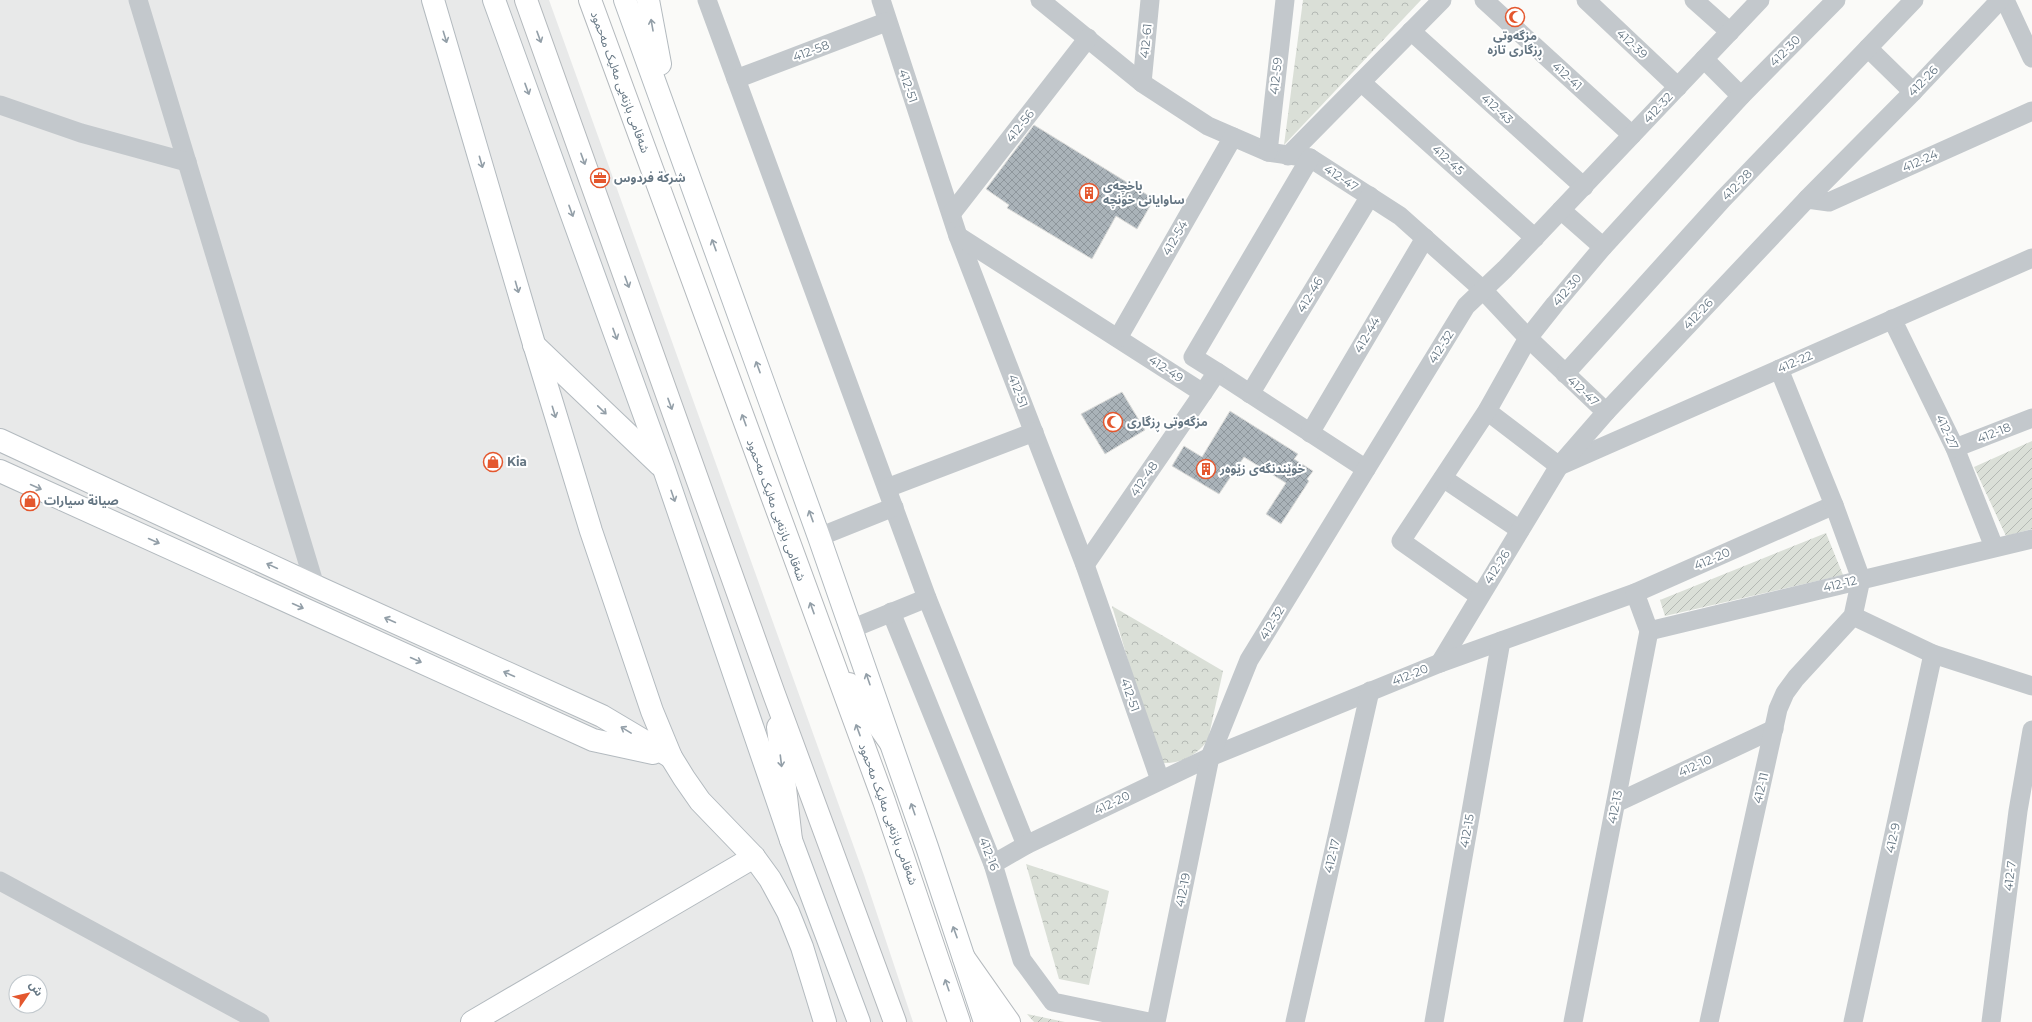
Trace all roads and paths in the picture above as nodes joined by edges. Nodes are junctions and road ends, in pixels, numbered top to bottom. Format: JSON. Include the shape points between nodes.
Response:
{"nodes":[{"id":1,"x":138,"y":0,"type":"edge"},
{"id":2,"x":433,"y":0,"type":"edge"},
{"id":3,"x":494,"y":0,"type":"edge"},
{"id":4,"x":526,"y":0,"type":"edge"},
{"id":5,"x":590,"y":0,"type":"edge"},
{"id":6,"x":625,"y":0,"type":"edge"},
{"id":7,"x":648,"y":0,"type":"edge"},
{"id":8,"x":707,"y":0,"type":"edge"},
{"id":9,"x":880,"y":0,"type":"edge"},
{"id":10,"x":1040,"y":0,"type":"edge"},
{"id":11,"x":1150,"y":0,"type":"edge"},
{"id":12,"x":1285,"y":0,"type":"edge"},
{"id":13,"x":1442,"y":0,"type":"edge"},
{"id":14,"x":1484,"y":0,"type":"edge"},
{"id":15,"x":1586,"y":0,"type":"edge"},
{"id":16,"x":1694,"y":0,"type":"edge"},
{"id":17,"x":1760,"y":0,"type":"edge"},
{"id":18,"x":1836,"y":0,"type":"edge"},
{"id":19,"x":1914,"y":0,"type":"edge"},
{"id":20,"x":2000,"y":0,"type":"edge"},
{"id":21,"x":2005,"y":0,"type":"edge"},
{"id":22,"x":886,"y":22,"type":"junction"},
{"id":23,"x":1411,"y":32,"type":"junction"},
{"id":24,"x":1730,"y":32,"type":"junction"},
{"id":25,"x":1088,"y":38,"type":"junction"},
{"id":26,"x":1868,"y":48,"type":"junction"},
{"id":27,"x":2032,"y":58,"type":"edge"},
{"id":28,"x":1704,"y":59,"type":"junction"},
{"id":29,"x":736,"y":79,"type":"junction"},
{"id":30,"x":1361,"y":82,"type":"junction"},
{"id":31,"x":1142,"y":83,"type":"junction"},
{"id":32,"x":1678,"y":87,"type":"junction"},
{"id":33,"x":1913,"y":92,"type":"junction"},
{"id":34,"x":1741,"y":96,"type":"junction"},
{"id":35,"x":0,"y":105,"type":"edge"},
{"id":36,"x":2032,"y":111,"type":"edge"},
{"id":37,"x":669,"y":118,"type":"junction"},
{"id":38,"x":1632,"y":136,"type":"junction"},
{"id":39,"x":1233,"y":137,"type":"junction"},
{"id":40,"x":1268,"y":152,"type":"junction"},
{"id":41,"x":1288,"y":156,"type":"junction"},
{"id":42,"x":1310,"y":158,"type":"junction"},
{"id":43,"x":187,"y":162,"type":"junction"},
{"id":44,"x":1584,"y":187,"type":"junction"},
{"id":45,"x":1370,"y":196,"type":"junction"},
{"id":46,"x":1807,"y":199,"type":"junction"},
{"id":47,"x":1561,"y":210,"type":"junction"},
{"id":48,"x":952,"y":213,"type":"junction"},
{"id":49,"x":958,"y":236,"type":"junction"},
{"id":50,"x":1425,"y":238,"type":"junction"},
{"id":51,"x":1535,"y":238,"type":"junction"},
{"id":52,"x":1603,"y":247,"type":"junction"},
{"id":53,"x":2032,"y":258,"type":"edge"},
{"id":54,"x":1483,"y":290,"type":"junction"},
{"id":55,"x":1892,"y":319,"type":"junction"},
{"id":56,"x":1118,"y":338,"type":"junction"},
{"id":57,"x":1528,"y":338,"type":"junction"},
{"id":58,"x":534,"y":344,"type":"junction"},
{"id":59,"x":1193,"y":357,"type":"junction"},
{"id":60,"x":1779,"y":369,"type":"junction"},
{"id":61,"x":1216,"y":372,"type":"junction"},
{"id":62,"x":1565,"y":374,"type":"junction"},
{"id":63,"x":1179,"y":378,"type":"junction"},
{"id":64,"x":1202,"y":393,"type":"junction"},
{"id":65,"x":1250,"y":394,"type":"junction"},
{"id":66,"x":1487,"y":411,"type":"junction"},
{"id":67,"x":1606,"y":412,"type":"junction"},
{"id":68,"x":2032,"y":418,"type":"edge"},
{"id":69,"x":1034,"y":432,"type":"junction"},
{"id":70,"x":1310,"y":433,"type":"junction"},
{"id":71,"x":0,"y":440,"type":"edge"},
{"id":72,"x":1955,"y":448,"type":"junction"},
{"id":73,"x":1559,"y":466,"type":"junction"},
{"id":74,"x":664,"y":469,"type":"junction"},
{"id":75,"x":1366,"y":469,"type":"junction"},
{"id":76,"x":0,"y":471,"type":"edge"},
{"id":77,"x":1443,"y":478,"type":"junction"},
{"id":78,"x":887,"y":488,"type":"junction"},
{"id":79,"x":1834,"y":505,"type":"junction"},
{"id":80,"x":894,"y":507,"type":"junction"},
{"id":81,"x":1520,"y":530,"type":"junction"},
{"id":82,"x":819,"y":537,"type":"junction"},
{"id":83,"x":2032,"y":539,"type":"edge"},
{"id":84,"x":1994,"y":548,"type":"junction"},
{"id":85,"x":1085,"y":565,"type":"junction"},
{"id":86,"x":1861,"y":579,"type":"junction"},
{"id":87,"x":315,"y":586,"type":"junction"},
{"id":88,"x":1635,"y":593,"type":"junction"},
{"id":89,"x":1479,"y":596,"type":"junction"},
{"id":90,"x":927,"y":598,"type":"junction"},
{"id":91,"x":891,"y":612,"type":"junction"},
{"id":92,"x":1853,"y":616,"type":"junction"},
{"id":93,"x":851,"y":629,"type":"junction"},
{"id":94,"x":1649,"y":631,"type":"junction"},
{"id":95,"x":1501,"y":641,"type":"junction"},
{"id":96,"x":1933,"y":654,"type":"junction"},
{"id":97,"x":831,"y":659,"type":"junction"},
{"id":98,"x":1440,"y":663,"type":"junction"},
{"id":99,"x":2032,"y":686,"type":"edge"},
{"id":100,"x":1370,"y":691,"type":"junction"},
{"id":101,"x":774,"y":694,"type":"junction"},
{"id":102,"x":602,"y":716,"type":"junction"},
{"id":103,"x":1774,"y":729,"type":"junction"},
{"id":104,"x":2032,"y":730,"type":"edge"},
{"id":105,"x":593,"y":740,"type":"junction"},
{"id":106,"x":890,"y":742,"type":"junction"},
{"id":107,"x":1210,"y":757,"type":"junction"},
{"id":108,"x":671,"y":758,"type":"junction"},
{"id":109,"x":1160,"y":780,"type":"junction"},
{"id":110,"x":1616,"y":803,"type":"junction"},
{"id":111,"x":790,"y":840,"type":"junction"},
{"id":112,"x":1026,"y":845,"type":"junction"},
{"id":113,"x":754,"y":857,"type":"junction"},
{"id":114,"x":993,"y":864,"type":"junction"},
{"id":115,"x":0,"y":881,"type":"edge"},
{"id":116,"x":964,"y":958,"type":"junction"},
{"id":117,"x":260,"y":1022,"type":"edge"},
{"id":118,"x":472,"y":1022,"type":"edge"},
{"id":119,"x":825,"y":1022,"type":"edge"},
{"id":120,"x":859,"y":1022,"type":"edge"},
{"id":121,"x":894,"y":1022,"type":"edge"},
{"id":122,"x":959,"y":1022,"type":"edge"},
{"id":123,"x":985,"y":1022,"type":"edge"},
{"id":124,"x":1009,"y":1022,"type":"edge"},
{"id":125,"x":1149,"y":1022,"type":"edge"},
{"id":126,"x":1156,"y":1022,"type":"edge"},
{"id":127,"x":1295,"y":1022,"type":"edge"},
{"id":128,"x":1434,"y":1022,"type":"edge"},
{"id":129,"x":1573,"y":1022,"type":"edge"},
{"id":130,"x":1709,"y":1022,"type":"edge"},
{"id":131,"x":1853,"y":1022,"type":"edge"},
{"id":132,"x":1991,"y":1022,"type":"edge"}],
"edges":[{"from":1,"to":43,"type":"street"},
{"from":2,"to":58,"type":"main road","one_way":true},
{"from":3,"to":74,"type":"main road","one_way":true},
{"from":4,"to":101,"type":"main road","one_way":true},
{"from":97,"to":5,"type":"main road","name":"شەقامی بازنەیی مەلیک مەحمود","one_way":true},
{"from":6,"to":37,"type":"main road"},
{"from":37,"to":7,"type":"main road","one_way":true},
{"from":8,"to":29,"type":"street"},
{"from":9,"to":22,"type":"street","name":"412-51"},
{"from":10,"to":25,"type":"street","name":"412-47"},
{"from":11,"to":31,"type":"street","name":"412-61"},
{"from":12,"to":40,"type":"street","name":"412-59"},
{"from":13,"to":23,"type":"street"},
{"from":14,"to":38,"type":"street","name":"412-41"},
{"from":15,"to":32,"type":"street","name":"412-39"},
{"from":16,"to":24,"type":"street"},
{"from":17,"to":24,"type":"street","name":"412-32"},
{"from":18,"to":34,"type":"street","name":"412-30"},
{"from":19,"to":26,"type":"street","name":"412-28"},
{"from":20,"to":33,"type":"street","name":"412-26"},
{"from":21,"to":27,"type":"street"},
{"from":22,"to":29,"type":"street","name":"412-58"},
{"from":22,"to":48,"type":"street","name":"412-51"},
{"from":23,"to":30,"type":"street"},
{"from":23,"to":44,"type":"street","name":"412-43"},
{"from":24,"to":28,"type":"street","name":"412-32"},
{"from":25,"to":31,"type":"street","name":"412-47"},
{"from":25,"to":48,"type":"street","name":"412-56"},
{"from":26,"to":33,"type":"street"},
{"from":26,"to":62,"type":"street","name":"412-28","via":[[1723,199]]},
{"from":28,"to":32,"type":"street","name":"412-32"},
{"from":28,"to":34,"type":"street"},
{"from":29,"to":78,"type":"street"},
{"from":30,"to":41,"type":"street"},
{"from":30,"to":51,"type":"street","name":"412-45"},
{"from":31,"to":39,"type":"street","name":"412-47","via":[[1208,126]]},
{"from":32,"to":38,"type":"street","name":"412-32"},
{"from":33,"to":46,"type":"street","name":"412-26"},
{"from":34,"to":52,"type":"street","name":"412-30"},
{"from":35,"to":43,"type":"street","via":[[81,133]]},
{"from":36,"to":46,"type":"street","name":"412-24","via":[[1829,202]]},
{"from":82,"to":37,"type":"main road","one_way":true},
{"from":38,"to":44,"type":"street","name":"412-32"},
{"from":39,"to":40,"type":"street","name":"412-47"},
{"from":39,"to":56,"type":"street","name":"412-54"},
{"from":40,"to":41,"type":"street","name":"412-47"},
{"from":41,"to":42,"type":"street","name":"412-47"},
{"from":42,"to":45,"type":"street","name":"412-47"},
{"from":42,"to":59,"type":"street"},
{"from":43,"to":87,"type":"street"},
{"from":44,"to":47,"type":"street","name":"412-32"},
{"from":45,"to":50,"type":"street","name":"412-47","via":[[1400,216]]},
{"from":45,"to":65,"type":"street","name":"412-46"},
{"from":46,"to":67,"type":"street","name":"412-26"},
{"from":47,"to":51,"type":"street","name":"412-32"},
{"from":47,"to":52,"type":"street"},
{"from":48,"to":49,"type":"street","name":"412-51"},
{"from":49,"to":56,"type":"street","name":"412-49"},
{"from":49,"to":69,"type":"street","name":"412-51"},
{"from":50,"to":54,"type":"street","name":"412-47"},
{"from":50,"to":70,"type":"street","name":"412-44"},
{"from":51,"to":54,"type":"street","name":"412-32"},
{"from":52,"to":57,"type":"street","name":"412-30"},
{"from":53,"to":55,"type":"street","name":"412-22"},
{"from":54,"to":57,"type":"street","name":"412-47"},
{"from":54,"to":75,"type":"street","name":"412-32","via":[[1466,306]]},
{"from":55,"to":60,"type":"street","name":"412-22"},
{"from":55,"to":72,"type":"street","name":"412-27"},
{"from":56,"to":63,"type":"street","name":"412-49"},
{"from":57,"to":62,"type":"street","name":"412-47"},
{"from":57,"to":66,"type":"street","name":"412-30"},
{"from":58,"to":74,"type":"main road","one_way":true},
{"from":58,"to":108,"type":"main road","one_way":true,"via":[[590,531],[652,712]]},
{"from":59,"to":61,"type":"street"},
{"from":59,"to":63,"type":"street"},
{"from":60,"to":73,"type":"street","name":"412-22"},
{"from":60,"to":79,"type":"street"},
{"from":61,"to":64,"type":"street"},
{"from":61,"to":65,"type":"street"},
{"from":62,"to":67,"type":"street","name":"412-47"},
{"from":63,"to":64,"type":"street","name":"412-49"},
{"from":64,"to":85,"type":"street","name":"412-48"},
{"from":65,"to":70,"type":"street"},
{"from":66,"to":73,"type":"street"},
{"from":66,"to":77,"type":"street","name":"412-30"},
{"from":67,"to":73,"type":"street","name":"412-26"},
{"from":68,"to":72,"type":"street","name":"412-18"},
{"from":69,"to":78,"type":"street"},
{"from":69,"to":85,"type":"street","name":"412-51"},
{"from":70,"to":75,"type":"street"},
{"from":87,"to":71,"type":"main road","one_way":true},
{"from":72,"to":84,"type":"street","name":"412-27"},
{"from":73,"to":81,"type":"street","name":"412-26"},
{"from":74,"to":111,"type":"main road","one_way":true},
{"from":75,"to":107,"type":"street","name":"412-32","via":[[1249,660]]},
{"from":76,"to":105,"type":"main road","one_way":true},
{"from":77,"to":81,"type":"street"},
{"from":77,"to":89,"type":"street","name":"412-30","via":[[1401,540]]},
{"from":78,"to":80,"type":"street"},
{"from":79,"to":86,"type":"street"},
{"from":79,"to":88,"type":"street","name":"412-20"},
{"from":80,"to":82,"type":"street"},
{"from":80,"to":90,"type":"street"},
{"from":81,"to":89,"type":"street","name":"412-26"},
{"from":82,"to":93,"type":"main road"},
{"from":83,"to":84,"type":"street","name":"412-12"},
{"from":84,"to":86,"type":"street","name":"412-12"},
{"from":85,"to":109,"type":"street","name":"412-51"},
{"from":86,"to":92,"type":"street","name":"412-11"},
{"from":86,"to":94,"type":"street","name":"412-12"},
{"from":102,"to":87,"type":"main road","one_way":true},
{"from":88,"to":94,"type":"street"},
{"from":88,"to":95,"type":"street","name":"412-20"},
{"from":89,"to":98,"type":"street","name":"412-26"},
{"from":90,"to":91,"type":"street"},
{"from":90,"to":112,"type":"street"},
{"from":91,"to":93,"type":"street"},
{"from":91,"to":114,"type":"street","name":"412-16"},
{"from":92,"to":96,"type":"street"},
{"from":92,"to":103,"type":"street","name":"412-11","via":[[1785,693],[1778,709]]},
{"from":106,"to":93,"type":"main road","one_way":true},
{"from":94,"to":110,"type":"street","name":"412-13"},
{"from":95,"to":98,"type":"street","name":"412-20"},
{"from":95,"to":128,"type":"street","name":"412-15"},
{"from":96,"to":99,"type":"street"},
{"from":96,"to":131,"type":"street","name":"412-9"},
{"from":97,"to":106,"type":"main road"},
{"from":122,"to":97,"type":"main road","name":"شەقامی بازنەیی مەلیک مەحمود","one_way":true,"via":[[887,809]]},
{"from":98,"to":100,"type":"street","name":"412-20"},
{"from":100,"to":107,"type":"street","name":"412-20"},
{"from":100,"to":127,"type":"street","name":"412-17"},
{"from":101,"to":111,"type":"main road","one_way":true},
{"from":101,"to":121,"type":"main road"},
{"from":102,"to":105,"type":"main road"},
{"from":108,"to":102,"type":"main road","one_way":true},
{"from":103,"to":110,"type":"street","name":"412-10"},
{"from":103,"to":130,"type":"street","name":"412-11"},
{"from":104,"to":132,"type":"street","name":"412-7","via":[[2018,811]]},
{"from":105,"to":108,"type":"main road"},
{"from":116,"to":106,"type":"main road","one_way":true},
{"from":107,"to":109,"type":"street","name":"412-20"},
{"from":107,"to":126,"type":"street","name":"412-19"},
{"from":108,"to":113,"type":"main road","via":[[700,800]]},
{"from":109,"to":112,"type":"street","name":"412-20"},
{"from":110,"to":129,"type":"street","name":"412-13"},
{"from":111,"to":120,"type":"main road"},
{"from":112,"to":114,"type":"street","name":"412-20"},
{"from":113,"to":118,"type":"main road"},
{"from":113,"to":119,"type":"main road","via":[[788,912],[802,947]]},
{"from":114,"to":125,"type":"street","name":"412-16","via":[[1022,960],[1053,1002]]},
{"from":115,"to":117,"type":"street"},
{"from":116,"to":123,"type":"main road"},
{"from":116,"to":124,"type":"main road"}]}
